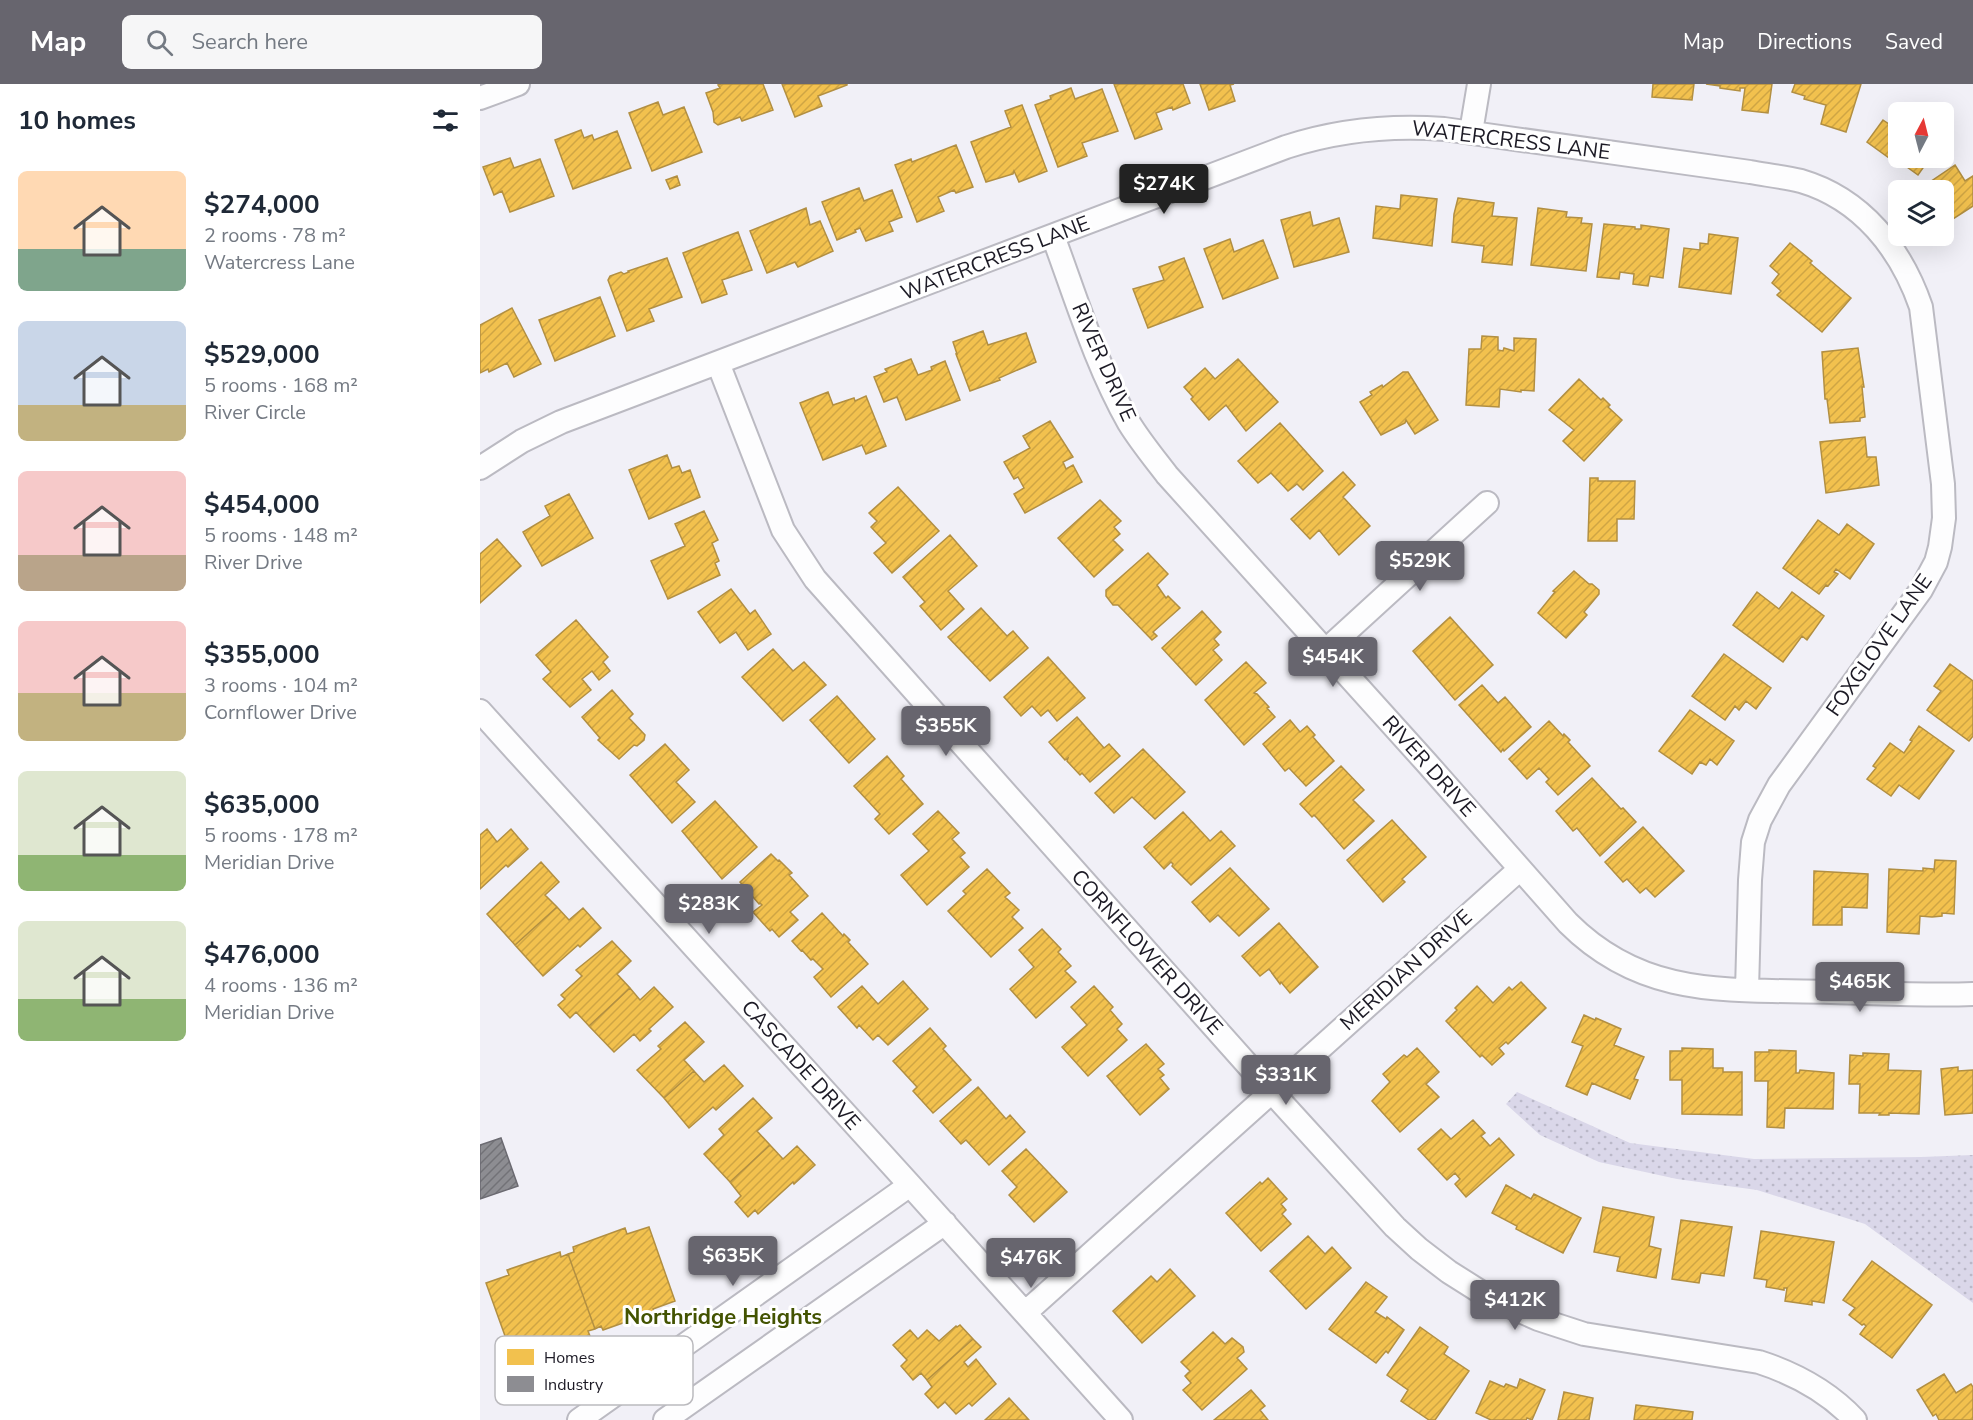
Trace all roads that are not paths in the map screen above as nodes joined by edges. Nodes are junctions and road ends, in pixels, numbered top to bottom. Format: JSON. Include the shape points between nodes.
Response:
{"nodes":[{"id":1,"x":518,"y":84,"type":"edge"},
{"id":2,"x":1479,"y":84,"type":"edge"},
{"id":3,"x":480,"y":98,"type":"edge"},
{"id":4,"x":1471,"y":132,"type":"junction"},
{"id":5,"x":1873,"y":224,"type":"joint"},
{"id":6,"x":1053,"y":236,"type":"junction"},
{"id":7,"x":718,"y":363,"type":"junction"},
{"id":8,"x":480,"y":468,"type":"edge"},
{"id":9,"x":1487,"y":504,"type":"dead end"},
{"id":10,"x":1326,"y":650,"type":"junction"},
{"id":11,"x":480,"y":711,"type":"edge"},
{"id":12,"x":1520,"y":869,"type":"junction"},
{"id":13,"x":1747,"y":990,"type":"junction"},
{"id":14,"x":1973,"y":994,"type":"edge"},
{"id":15,"x":1271,"y":1091,"type":"junction"},
{"id":16,"x":910,"y":1185,"type":"junction"},
{"id":17,"x":945,"y":1223,"type":"junction"},
{"id":18,"x":1025,"y":1313,"type":"junction"},
{"id":19,"x":693,"y":1339,"type":"edge"},
{"id":20,"x":693,"y":1400,"type":"edge"},
{"id":21,"x":600,"y":1405,"type":"edge"},
{"id":22,"x":686,"y":1405,"type":"edge"},
{"id":23,"x":579,"y":1420,"type":"edge"},
{"id":24,"x":665,"y":1420,"type":"edge"},
{"id":25,"x":1121,"y":1420,"type":"edge"},
{"id":26,"x":1855,"y":1420,"type":"edge"}],
"edges":[{"from":1,"to":3,"type":"street"},
{"from":2,"to":4,"type":"street"},
{"from":4,"to":5,"type":"street","name":"WATERCRESS LANE","via":[[1787,178],[1828,192]]},
{"from":4,"to":6,"type":"street","name":"WATERCRESS LANE","via":[[1400,127],[1306,141]]},
{"from":5,"to":13,"type":"street","name":"FOXGLOVE LANE","via":[[1899,256],[1921,307],[1943,484],[1943,533],[1936,562],[1921,590],[1779,785],[1760,820],[1750,867]]},
{"from":6,"to":7,"type":"street","name":"WATERCRESS LANE"},
{"from":6,"to":10,"type":"street","name":"RIVER DRIVE","via":[[1104,373],[1130,424],[1167,475]]},
{"from":7,"to":8,"type":"street","name":"WATERCRESS LANE","via":[[561,422]]},
{"from":7,"to":15,"type":"street","name":"CORNFLOWER DRIVE","via":[[779,521],[814,579]]},
{"from":9,"to":10,"type":"street"},
{"from":10,"to":12,"type":"street","name":"RIVER DRIVE"},
{"from":11,"to":16,"type":"street","name":"CASCADE DRIVE"},
{"from":12,"to":13,"type":"street","name":"RIVER DRIVE","via":[[1578,933],[1619,962],[1650,977],[1687,986]]},
{"from":12,"to":15,"type":"street","name":"MERIDIAN DRIVE"},
{"from":13,"to":14,"type":"street","name":"RIVER DRIVE"},
{"from":15,"to":18,"type":"street","name":"MERIDIAN DRIVE"},
{"from":15,"to":26,"type":"street","name":"CORNFLOWER DRIVE","via":[[1395,1227],[1449,1272],[1487,1296],[1584,1334],[1742,1358],[1778,1368],[1812,1384]]},
{"from":16,"to":17,"type":"street","name":"CASCADE DRIVE"},
{"from":16,"to":19,"type":"street"},
{"from":17,"to":18,"type":"street","name":"CASCADE DRIVE"},
{"from":17,"to":20,"type":"street"},
{"from":18,"to":25,"type":"street","name":"CASCADE DRIVE"},
{"from":21,"to":23,"type":"street"},
{"from":22,"to":24,"type":"street"}]}
